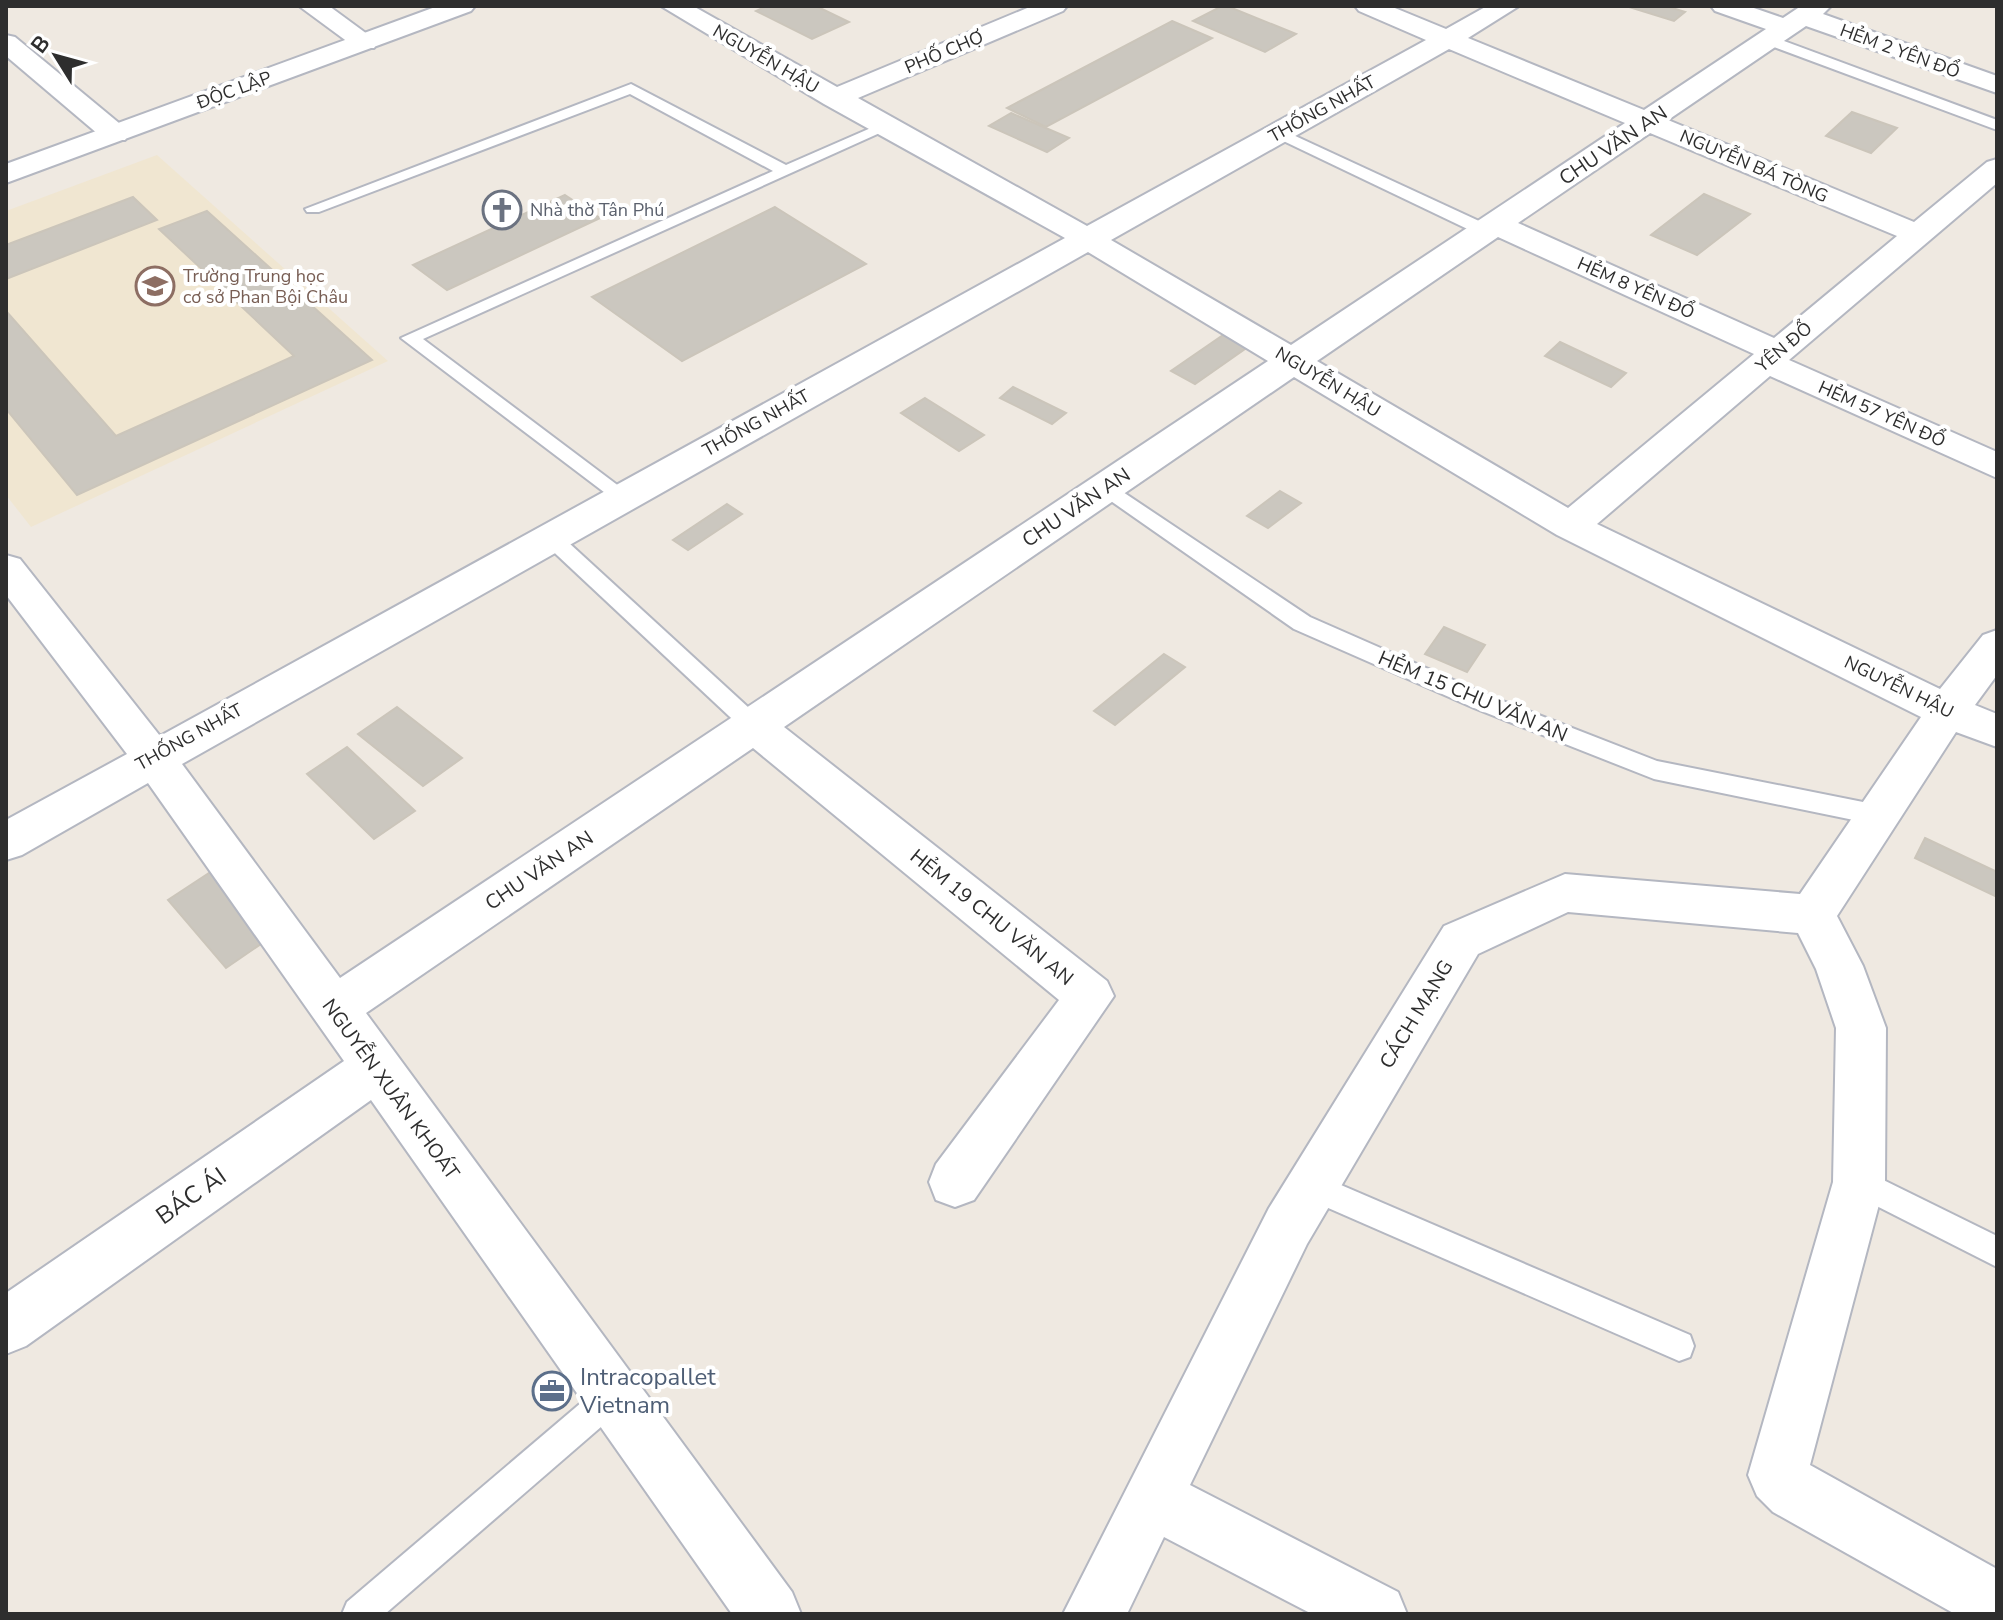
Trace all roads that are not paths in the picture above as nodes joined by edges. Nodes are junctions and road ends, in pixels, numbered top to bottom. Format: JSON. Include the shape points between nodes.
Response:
{"nodes":[{"id":1,"x":312,"y":6,"type":"edge"},
{"id":2,"x":462,"y":6,"type":"edge"},
{"id":3,"x":674,"y":6,"type":"edge"},
{"id":4,"x":1368,"y":6,"type":"edge"},
{"id":5,"x":1506,"y":6,"type":"edge"},
{"id":6,"x":1724,"y":6,"type":"edge"},
{"id":7,"x":1036,"y":9,"type":"edge"},
{"id":8,"x":1794,"y":22,"type":"edge"},
{"id":9,"x":1447,"y":39,"type":"junction"},
{"id":10,"x":365,"y":42,"type":"junction"},
{"id":11,"x":6,"y":43,"type":"edge"},
{"id":12,"x":1997,"y":85,"type":"edge"},
{"id":13,"x":834,"y":98,"type":"junction"},
{"id":14,"x":1646,"y":122,"type":"junction"},
{"id":15,"x":1997,"y":125,"type":"edge"},
{"id":16,"x":885,"y":127,"type":"junction"},
{"id":17,"x":1278,"y":133,"type":"junction"},
{"id":18,"x":115,"y":134,"type":"junction"},
{"id":19,"x":1997,"y":168,"type":"edge"},
{"id":20,"x":785,"y":171,"type":"junction"},
{"id":21,"x":6,"y":174,"type":"edge"},
{"id":22,"x":313,"y":209,"type":"dead end"},
{"id":23,"x":1490,"y":228,"type":"junction"},
{"id":24,"x":1918,"y":234,"type":"junction"},
{"id":25,"x":1088,"y":239,"type":"junction"},
{"id":26,"x":1772,"y":357,"type":"junction"},
{"id":27,"x":1292,"y":361,"type":"junction"},
{"id":28,"x":1997,"y":466,"type":"edge"},
{"id":29,"x":1105,"y":487,"type":"junction"},
{"id":30,"x":621,"y":498,"type":"junction"},
{"id":31,"x":1570,"y":526,"type":"junction"},
{"id":32,"x":550,"y":537,"type":"junction"},
{"id":33,"x":6,"y":568,"type":"edge"},
{"id":34,"x":1997,"y":645,"type":"edge"},
{"id":35,"x":1947,"y":711,"type":"junction"},
{"id":36,"x":753,"y":725,"type":"junction"},
{"id":37,"x":1997,"y":731,"type":"edge"},
{"id":38,"x":153,"y":757,"type":"junction"},
{"id":39,"x":1878,"y":815,"type":"junction"},
{"id":40,"x":6,"y":842,"type":"edge"},
{"id":41,"x":1812,"y":915,"type":"junction"},
{"id":42,"x":333,"y":1009,"type":"junction"},
{"id":43,"x":376,"y":1067,"type":"junction"},
{"id":44,"x":955,"y":1182,"type":"dead end"},
{"id":45,"x":1859,"y":1182,"type":"junction"},
{"id":46,"x":1313,"y":1187,"type":"junction"},
{"id":47,"x":1997,"y":1252,"type":"edge"},
{"id":48,"x":6,"y":1326,"type":"edge"},
{"id":49,"x":1679,"y":1346,"type":"dead end"},
{"id":50,"x":613,"y":1396,"type":"junction"},
{"id":51,"x":1152,"y":1498,"type":"junction"},
{"id":52,"x":1997,"y":1603,"type":"edge"},
{"id":53,"x":359,"y":1614,"type":"edge"},
{"id":54,"x":770,"y":1614,"type":"edge"},
{"id":55,"x":1094,"y":1614,"type":"edge"},
{"id":56,"x":1376,"y":1614,"type":"edge"}],
"edges":[{"from":1,"to":10,"type":"street"},
{"from":2,"to":10,"type":"street","name":"ĐỘC LẬP"},
{"from":3,"to":13,"type":"street","name":"NGUYỄN HẬU"},
{"from":4,"to":9,"type":"street","name":"NGUYỄN BÁ TÒNG"},
{"from":5,"to":9,"type":"street","name":"THỐNG NHẤT"},
{"from":6,"to":8,"type":"street","name":"HẺM 2 YÊN ĐỔ"},
{"from":7,"to":13,"type":"street","name":"PHỐ CHỢ"},
{"from":8,"to":12,"type":"street","name":"HẺM 2 YÊN ĐỔ"},
{"from":8,"to":14,"type":"street","name":"CHU VĂN AN"},
{"from":8,"to":15,"type":"lane"},
{"from":9,"to":14,"type":"street","name":"NGUYỄN BÁ TÒNG"},
{"from":9,"to":17,"type":"street","name":"THỐNG NHẤT"},
{"from":10,"to":18,"type":"street","name":"ĐỘC LẬP"},
{"from":11,"to":18,"type":"street"},
{"from":13,"to":16,"type":"street","name":"NGUYỄN HẬU"},
{"from":14,"to":23,"type":"street","name":"CHU VĂN AN"},
{"from":14,"to":24,"type":"street","name":"NGUYỄN BÁ TÒNG"},
{"from":16,"to":20,"type":"lane"},
{"from":16,"to":25,"type":"street","name":"NGUYỄN HẬU"},
{"from":17,"to":23,"type":"lane"},
{"from":17,"to":25,"type":"street","name":"THỐNG NHẤT"},
{"from":18,"to":21,"type":"street","name":"ĐỘC LẬP"},
{"from":19,"to":24,"type":"street","name":"YÊN ĐỔ"},
{"from":20,"to":22,"type":"lane","via":[[631,88]]},
{"from":20,"to":30,"type":"lane","via":[[410,338]]},
{"from":23,"to":26,"type":"street","name":"HẺM 8 YÊN ĐỔ"},
{"from":23,"to":27,"type":"street","name":"CHU VĂN AN"},
{"from":24,"to":26,"type":"street","name":"YÊN ĐỔ"},
{"from":25,"to":27,"type":"street","name":"NGUYỄN HẬU"},
{"from":25,"to":30,"type":"street","name":"THỐNG NHẤT"},
{"from":26,"to":28,"type":"street","name":"HẺM 57 YÊN ĐỔ"},
{"from":26,"to":31,"type":"street","name":"YÊN ĐỔ"},
{"from":27,"to":29,"type":"street","name":"CHU VĂN AN"},
{"from":27,"to":31,"type":"street","name":"NGUYỄN HẬU"},
{"from":29,"to":36,"type":"street","name":"CHU VĂN AN"},
{"from":29,"to":39,"type":"lane","name":"HẺM 15 CHU VĂN AN","via":[[1302,623],[1482,702],[1654,770]]},
{"from":30,"to":32,"type":"street","name":"THỐNG NHẤT"},
{"from":31,"to":35,"type":"street","name":"NGUYỄN HẬU"},
{"from":32,"to":36,"type":"lane"},
{"from":32,"to":38,"type":"street","name":"THỐNG NHẤT"},
{"from":33,"to":38,"type":"street","name":"NGUYỄN XUÂN KHOÁT"},
{"from":34,"to":35,"type":"street"},
{"from":35,"to":37,"type":"street","name":"NGUYỄN HẬU"},
{"from":35,"to":39,"type":"street"},
{"from":36,"to":42,"type":"street","name":"CHU VĂN AN"},
{"from":36,"to":44,"type":"street","name":"HẺM 19 CHU VĂN AN","via":[[1090,996]]},
{"from":38,"to":40,"type":"street","name":"THỐNG NHẤT"},
{"from":38,"to":42,"type":"street","name":"NGUYỄN XUÂN KHOÁT"},
{"from":39,"to":41,"type":"street"},
{"from":41,"to":45,"type":"street","via":[[1839,966],[1861,1028]]},
{"from":41,"to":46,"type":"street","name":"CÁCH MẠNG","via":[[1565,893],[1461,940]]},
{"from":42,"to":43,"type":"street","name":"NGUYỄN XUÂN KHOÁT"},
{"from":43,"to":48,"type":"street","name":"BÁC ÁI"},
{"from":43,"to":50,"type":"street","name":"NGUYỄN XUÂN KHOÁT"},
{"from":45,"to":47,"type":"lane"},
{"from":45,"to":52,"type":"street","via":[[1778,1475],[1794,1491]]},
{"from":46,"to":49,"type":"lane"},
{"from":46,"to":51,"type":"street","name":"CÁCH MẠNG","via":[[1288,1226]]},
{"from":50,"to":53,"type":"lane"},
{"from":50,"to":54,"type":"street","name":"NGUYỄN XUÂN KHOÁT"},
{"from":51,"to":55,"type":"street","name":"CÁCH MẠNG"},
{"from":51,"to":56,"type":"street"}]}
